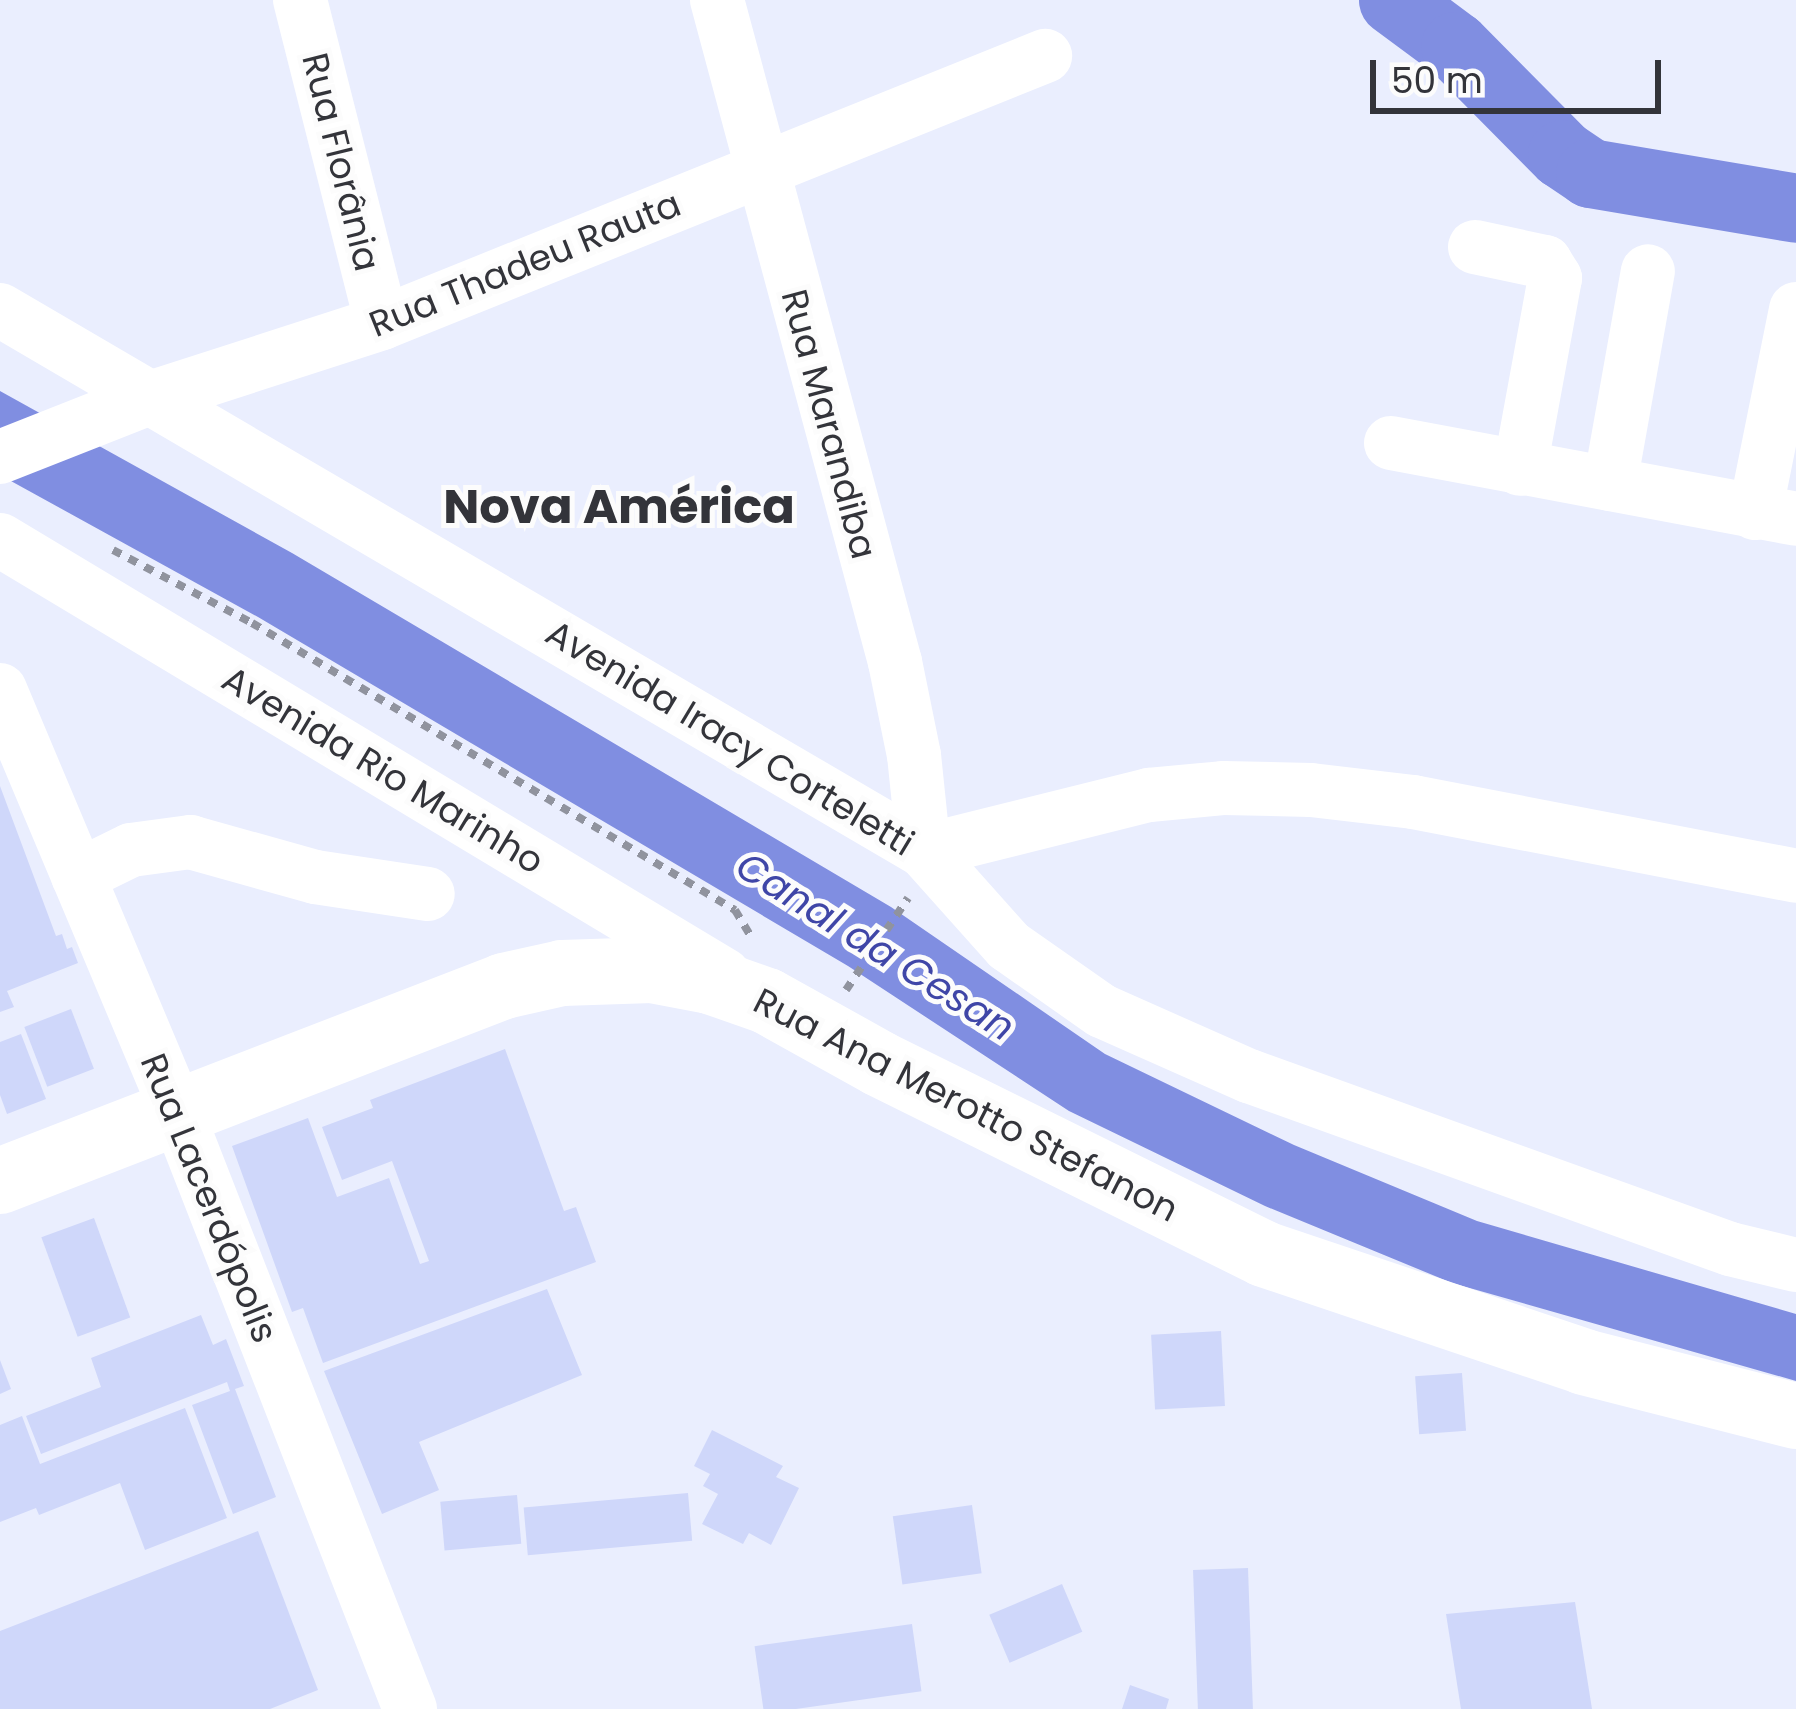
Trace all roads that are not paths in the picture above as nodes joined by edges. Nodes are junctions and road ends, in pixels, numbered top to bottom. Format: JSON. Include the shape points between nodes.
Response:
{"nodes":[{"id":1,"x":300,"y":0,"type":"edge"},
{"id":2,"x":717,"y":0,"type":"edge"},
{"id":3,"x":1046,"y":56,"type":"dead end"},
{"id":4,"x":760,"y":170,"type":"junction"},
{"id":5,"x":1475,"y":247,"type":"dead end"},
{"id":6,"x":1648,"y":271,"type":"dead end"},
{"id":7,"x":1796,"y":309,"type":"edge"},
{"id":8,"x":0,"y":310,"type":"edge"},
{"id":9,"x":382,"y":323,"type":"junction"},
{"id":10,"x":150,"y":398,"type":"junction"},
{"id":11,"x":1391,"y":443,"type":"dead end"},
{"id":12,"x":0,"y":457,"type":"edge"},
{"id":13,"x":1520,"y":469,"type":"junction"},
{"id":14,"x":1610,"y":484,"type":"junction"},
{"id":15,"x":1776,"y":516,"type":"edge"},
{"id":16,"x":0,"y":540,"type":"edge"},
{"id":17,"x":0,"y":690,"type":"edge"},
{"id":18,"x":1000,"y":832,"type":"junction"},
{"id":19,"x":924,"y":851,"type":"junction"},
{"id":20,"x":78,"y":876,"type":"junction"},
{"id":21,"x":1796,"y":876,"type":"edge"},
{"id":22,"x":428,"y":894,"type":"dead end"},
{"id":23,"x":981,"y":919,"type":"junction"},
{"id":24,"x":761,"y":977,"type":"junction"},
{"id":25,"x":177,"y":1112,"type":"junction"},
{"id":26,"x":0,"y":1181,"type":"edge"},
{"id":27,"x":1796,"y":1265,"type":"edge"},
{"id":28,"x":1796,"y":1416,"type":"edge"},
{"id":29,"x":410,"y":1709,"type":"edge"}],
"edges":[{"from":1,"to":9,"type":"street","name":"Rua Florânia"},
{"from":2,"to":4,"type":"street","name":"Rua Marandiba"},
{"from":3,"to":4,"type":"street","name":"Rua Thadeu Rauta"},
{"from":4,"to":9,"type":"street","name":"Rua Thadeu Rauta"},
{"from":4,"to":19,"type":"street","name":"Rua Marandiba","via":[[895,662]]},
{"from":5,"to":13,"type":"street","via":[[1545,262],[1555,278]]},
{"from":6,"to":14,"type":"street"},
{"from":7,"to":15,"type":"street"},
{"from":8,"to":10,"type":"street","name":"Avenida Iracy Corteletti"},
{"from":9,"to":10,"type":"street","name":"Rua Thadeu Rauta"},
{"from":10,"to":12,"type":"street","name":"Rua Thadeu Rauta"},
{"from":10,"to":19,"type":"street","name":"Avenida Iracy Corteletti"},
{"from":11,"to":13,"type":"street"},
{"from":13,"to":14,"type":"street"},
{"from":14,"to":15,"type":"street"},
{"from":16,"to":24,"type":"street","name":"Avenida Rio Marinho"},
{"from":17,"to":20,"type":"street","name":"Rua Lacerdópolis"},
{"from":18,"to":19,"type":"street"},
{"from":18,"to":21,"type":"street","via":[[1150,795],[1311,790]]},
{"from":18,"to":23,"type":"street"},
{"from":19,"to":23,"type":"street","name":"Avenida Iracy Corteletti"},
{"from":20,"to":22,"type":"street","via":[[131,850],[190,842],[315,877]]},
{"from":20,"to":25,"type":"street","name":"Rua Lacerdópolis"},
{"from":23,"to":27,"type":"street","name":"Avenida Iracy Corteletti","via":[[1102,1011],[1249,1076],[1730,1249]]},
{"from":24,"to":25,"type":"main road","name":"Rua Ana Merotto Stefanon","via":[[710,981],[592,970],[532,978]]},
{"from":24,"to":28,"type":"main road","name":"Rua Ana Merotto Stefanon","via":[[880,1064],[1264,1254],[1584,1362]]},
{"from":25,"to":26,"type":"main road","name":"Rua Ana Merotto Stefanon"},
{"from":25,"to":29,"type":"street","name":"Rua Lacerdópolis"}]}
